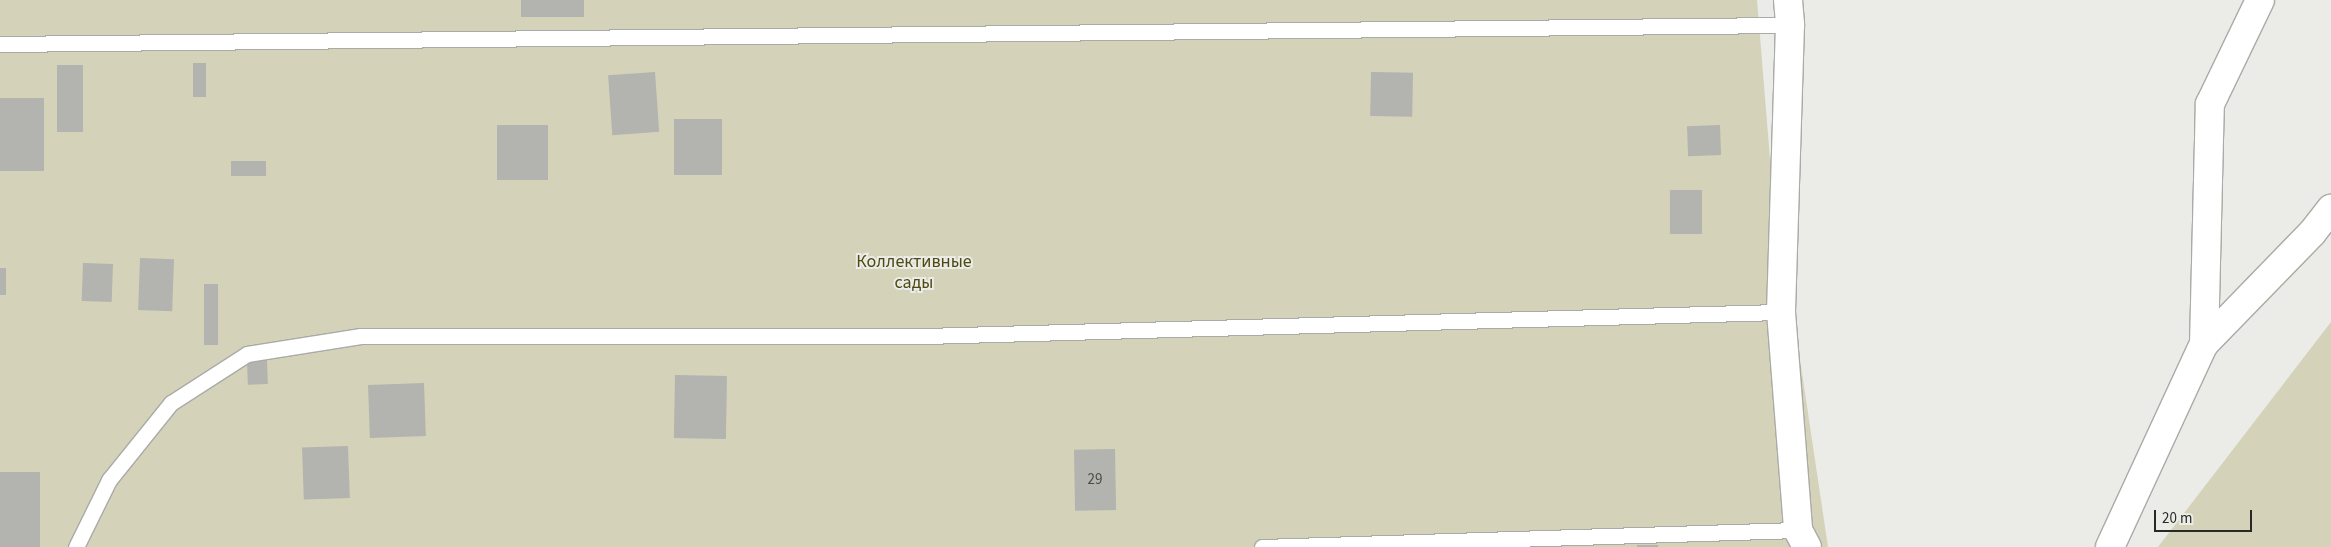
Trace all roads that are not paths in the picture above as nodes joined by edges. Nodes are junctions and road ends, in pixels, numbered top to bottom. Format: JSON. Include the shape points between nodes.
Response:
{"nodes":[{"id":1,"x":2260,"y":0,"type":"edge"},
{"id":2,"x":1789,"y":12,"type":"edge"},
{"id":3,"x":0,"y":44,"type":"edge"},
{"id":4,"x":2331,"y":209,"type":"edge"},
{"id":5,"x":1781,"y":312,"type":"junction"},
{"id":6,"x":2204,"y":344,"type":"junction"},
{"id":7,"x":1803,"y":539,"type":"edge"},
{"id":8,"x":76,"y":547,"type":"edge"},
{"id":9,"x":1262,"y":547,"type":"edge"},
{"id":10,"x":2110,"y":547,"type":"edge"}],
"edges":[{"from":1,"to":6,"type":"street","via":[[2210,104]]},
{"from":2,"to":3,"type":"lane"},
{"from":2,"to":5,"type":"street"},
{"from":4,"to":6,"type":"street","via":[[2312,233]]},
{"from":5,"to":7,"type":"street"},
{"from":5,"to":8,"type":"lane","via":[[925,336],[361,336],[246,354],[171,403],[109,480]]},
{"from":6,"to":10,"type":"street"},
{"from":7,"to":9,"type":"lane"}]}
